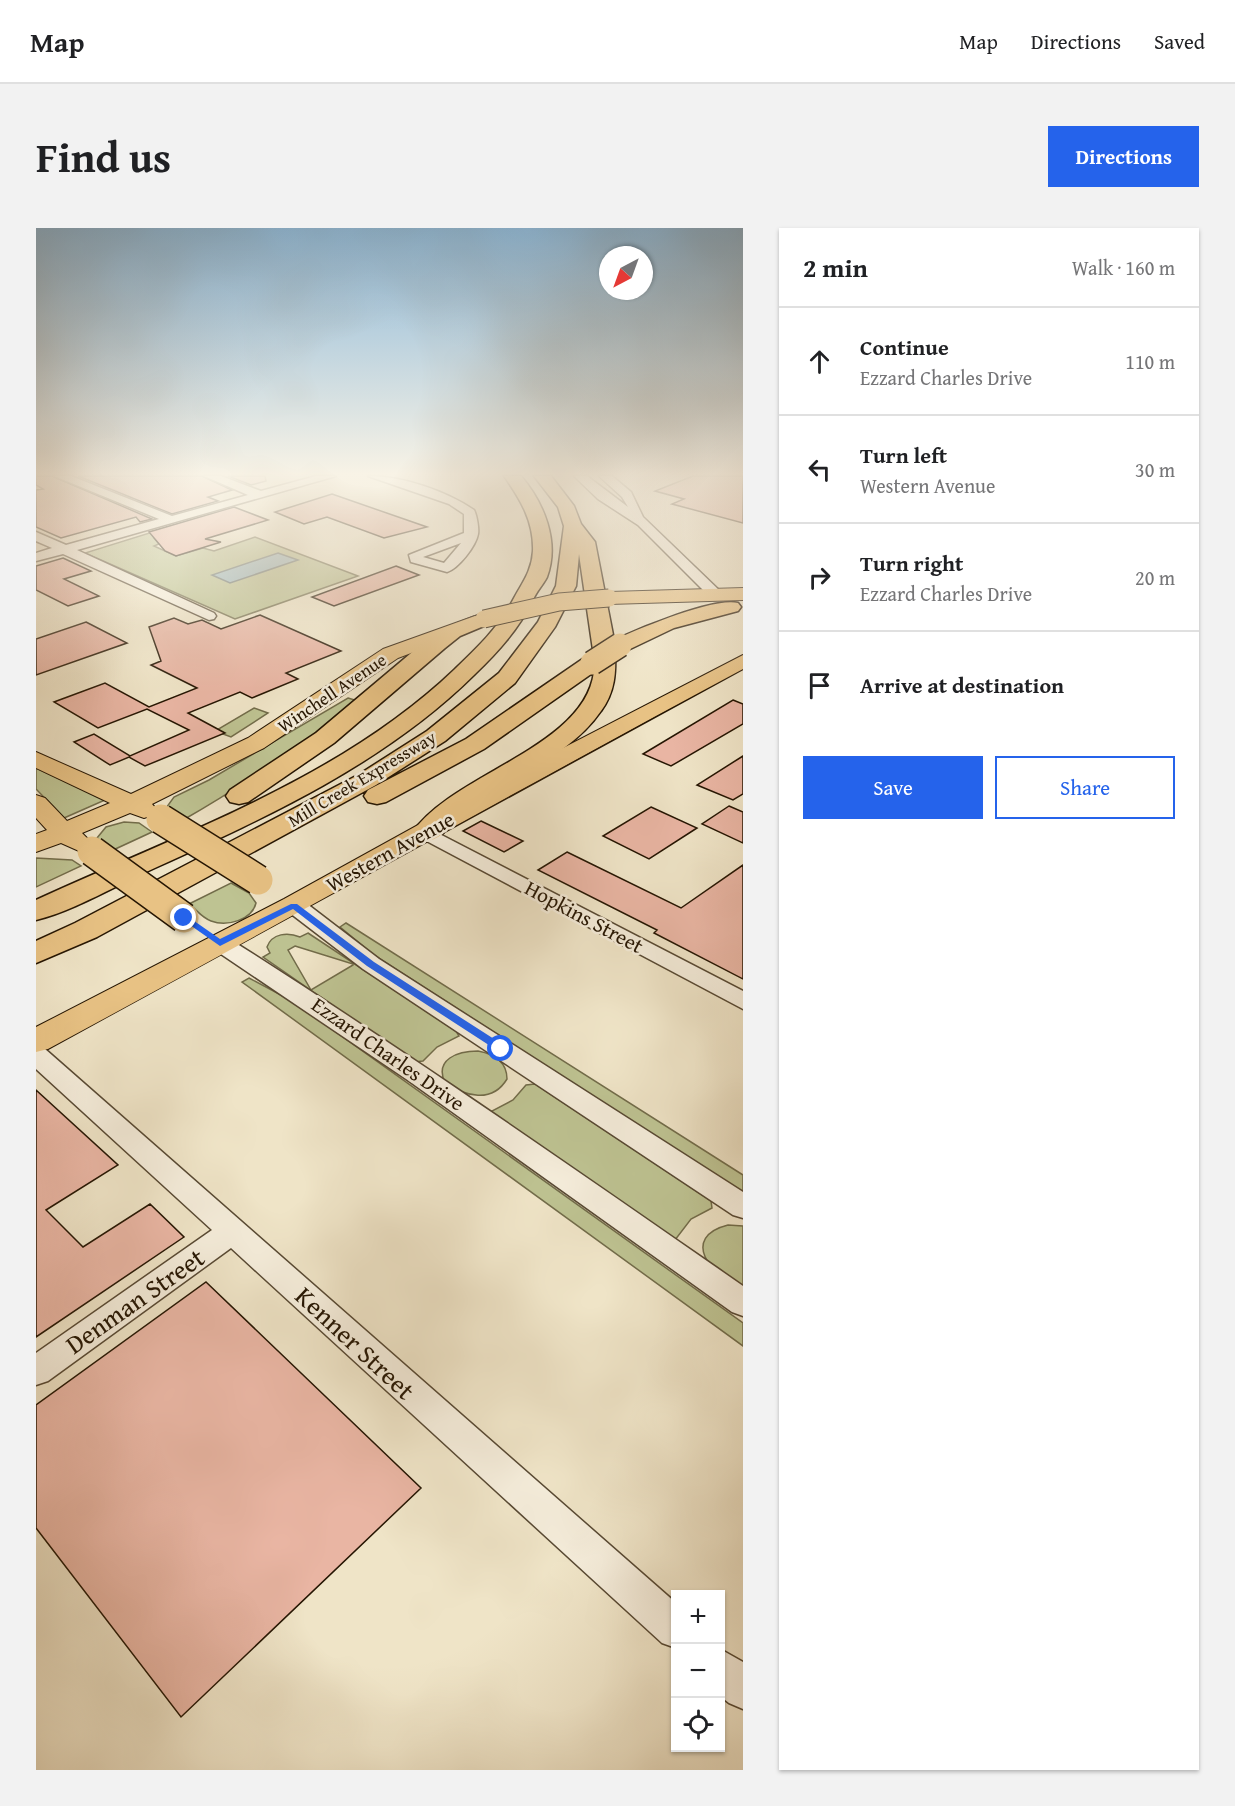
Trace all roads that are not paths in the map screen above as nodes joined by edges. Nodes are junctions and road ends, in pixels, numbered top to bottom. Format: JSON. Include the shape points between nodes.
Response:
{"nodes":[{"id":1,"x":68,"y":548,"type":"edge"},
{"id":2,"x":541,"y":548,"type":"edge"},
{"id":3,"x":570,"y":548,"type":"edge"},
{"id":4,"x":587,"y":548,"type":"edge"},
{"id":5,"x":668,"y":548,"type":"edge"},
{"id":6,"x":64,"y":549,"type":"junction"},
{"id":7,"x":36,"y":557,"type":"edge"},
{"id":8,"x":694,"y":574,"type":"junction"},
{"id":9,"x":736,"y":601,"type":"edge"},
{"id":10,"x":209,"y":616,"type":"dead end"},
{"id":11,"x":484,"y":619,"type":"junction"},
{"id":12,"x":739,"y":665,"type":"edge"},
{"id":13,"x":36,"y":759,"type":"edge"},
{"id":14,"x":132,"y":802,"type":"junction"},
{"id":15,"x":36,"y":803,"type":"edge"},
{"id":16,"x":64,"y":833,"type":"junction"},
{"id":17,"x":426,"y":833,"type":"junction"},
{"id":18,"x":36,"y":844,"type":"edge"},
{"id":19,"x":47,"y":905,"type":"edge"},
{"id":20,"x":294,"y":905,"type":"junction"},
{"id":21,"x":86,"y":930,"type":"junction"},
{"id":22,"x":220,"y":943,"type":"junction"},
{"id":23,"x":36,"y":952,"type":"edge"},
{"id":24,"x":743,"y":1001,"type":"edge"},
{"id":25,"x":36,"y":1041,"type":"edge"},
{"id":26,"x":36,"y":1055,"type":"edge"},
{"id":27,"x":743,"y":1207,"type":"edge"},
{"id":28,"x":233,"y":1231,"type":"junction"},
{"id":29,"x":743,"y":1302,"type":"edge"},
{"id":30,"x":36,"y":1371,"type":"edge"},
{"id":31,"x":671,"y":1625,"type":"edge"},
{"id":32,"x":725,"y":1673,"type":"edge"},
{"id":33,"x":743,"y":1689,"type":"edge"}],
"edges":[{"from":1,"to":6,"type":"street"},
{"from":2,"to":19,"type":"highway","name":"Mill Creek Expressway","via":[[536,578],[513,621],[464,676],[411,719],[333,768],[252,811]]},
{"from":3,"to":21,"type":"highway","name":"Mill Creek Expressway","via":[[566,585],[548,623],[507,678],[436,736],[367,780]]},
{"from":4,"to":17,"type":"highway","via":[[604,645],[605,674],[600,694],[575,726],[456,806]]},
{"from":5,"to":8,"type":"street"},
{"from":6,"to":7,"type":"street"},
{"from":6,"to":10,"type":"street"},
{"from":8,"to":9,"type":"main road"},
{"from":8,"to":9,"type":"street"},
{"from":9,"to":11,"type":"main road","name":"Winchell Avenue","bridge":true,"via":[[609,598],[548,604]]},
{"from":9,"to":21,"type":"highway","bridge":true,"via":[[620,645],[475,744],[405,782]]},
{"from":11,"to":14,"type":"main road","name":"Winchell Avenue","via":[[390,654],[255,744]]},
{"from":11,"to":19,"type":"highway","via":[[437,643],[325,738],[262,782]]},
{"from":12,"to":17,"type":"main road","name":"Western Avenue"},
{"from":13,"to":14,"type":"main road"},
{"from":14,"to":16,"type":"main road","name":"Winchell Avenue"},
{"from":14,"to":20,"type":"main road","bridge":true},
{"from":15,"to":16,"type":"main road","name":"Ezzard Charles Drive"},
{"from":16,"to":18,"type":"main road","name":"Winchell Avenue"},
{"from":16,"to":22,"type":"main road","name":"Ezzard Charles Drive","bridge":true},
{"from":17,"to":20,"type":"main road","name":"Western Avenue"},
{"from":17,"to":24,"type":"street","name":"Hopkins Street"},
{"from":20,"to":22,"type":"main road","name":"Western Avenue"},
{"from":20,"to":27,"type":"street","via":[[370,964]]},
{"from":21,"to":23,"type":"highway","name":"Mill Creek Expressway"},
{"from":22,"to":25,"type":"main road","name":"Western Avenue"},
{"from":22,"to":29,"type":"street","name":"Ezzard Charles Drive","via":[[304,995]]},
{"from":26,"to":28,"type":"street","name":"Kenner Street"},
{"from":28,"to":30,"type":"street","name":"Denman Street"},
{"from":28,"to":31,"type":"street","name":"Kenner Street"},
{"from":32,"to":33,"type":"street"}]}
